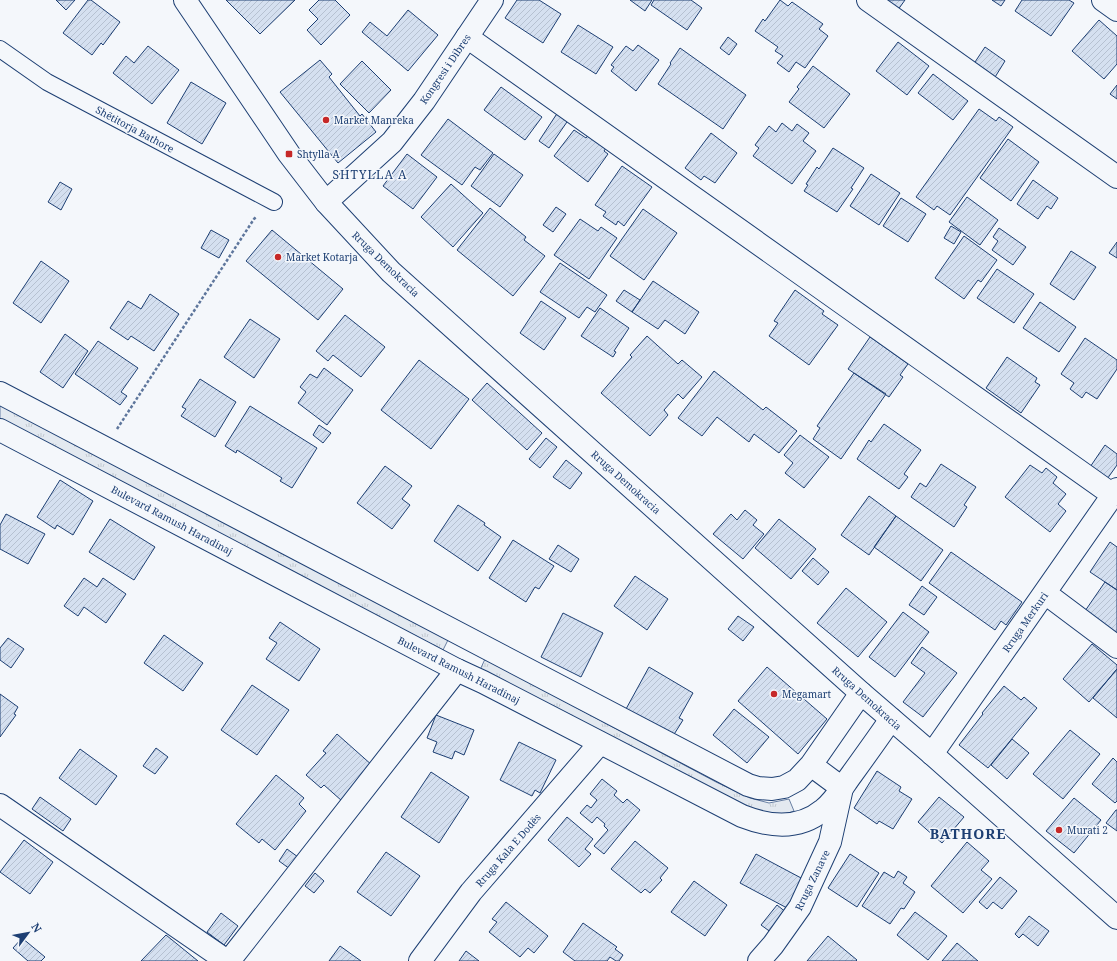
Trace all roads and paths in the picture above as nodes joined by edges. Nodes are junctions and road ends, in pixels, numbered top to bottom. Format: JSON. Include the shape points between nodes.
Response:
{"nodes":[{"id":1,"x":185,"y":0,"type":"edge"},
{"id":2,"x":492,"y":0,"type":"edge"},
{"id":3,"x":868,"y":0,"type":"edge"},
{"id":4,"x":1103,"y":0,"type":"edge"},
{"id":5,"x":1117,"y":10,"type":"edge"},
{"id":6,"x":467,"y":37,"type":"junction"},
{"id":7,"x":0,"y":49,"type":"edge"},
{"id":8,"x":1117,"y":177,"type":"edge"},
{"id":9,"x":274,"y":202,"type":"joint"},
{"id":10,"x":326,"y":202,"type":"junction"},
{"id":11,"x":0,"y":393,"type":"edge"},
{"id":12,"x":0,"y":430,"type":"edge"},
{"id":13,"x":104,"y":448,"type":"junction"},
{"id":14,"x":1115,"y":492,"type":"edge"},
{"id":15,"x":1044,"y":593,"type":"junction"},
{"id":16,"x":480,"y":644,"type":"junction"},
{"id":17,"x":1117,"y":647,"type":"edge"},
{"id":18,"x":458,"y":670,"type":"junction"},
{"id":19,"x":861,"y":693,"type":"junction"},
{"id":20,"x":891,"y":719,"type":"junction"},
{"id":21,"x":600,"y":743,"type":"junction"},
{"id":22,"x":932,"y":754,"type":"junction"},
{"id":23,"x":811,"y":765,"type":"junction"},
{"id":24,"x":842,"y":788,"type":"junction"},
{"id":25,"x":0,"y":805,"type":"edge"},
{"id":26,"x":1117,"y":918,"type":"edge"},
{"id":27,"x":228,"y":961,"type":"edge"},
{"id":28,"x":420,"y":961,"type":"edge"},
{"id":29,"x":760,"y":961,"type":"edge"}],
"edges":[{"from":1,"to":10,"type":"street","name":"Rruga Demokracia","via":[[289,154]]},
{"from":2,"to":6,"type":"street","name":"Kongresi i Dibres"},
{"from":3,"to":8,"type":"street"},
{"from":4,"to":5,"type":"street"},
{"from":6,"to":10,"type":"street","name":"Kongresi i Dibres","via":[[424,101],[392,142]]},
{"from":6,"to":14,"type":"street"},
{"from":7,"to":9,"type":"street","name":"Shëtitorja Bathore","via":[[47,82]]},
{"from":9,"to":13,"type":"path","via":[[254,219]]},
{"from":10,"to":19,"type":"street","name":"Rruga Demokracia","via":[[391,272]]},
{"from":11,"to":13,"type":"street"},
{"from":12,"to":18,"type":"street","name":"Bulevard Ramush Haradinaj"},
{"from":13,"to":16,"type":"street"},
{"from":14,"to":15,"type":"street","name":"Rruga Merkuri"},
{"from":15,"to":17,"type":"street"},
{"from":15,"to":22,"type":"street","name":"Rruga Merkuri"},
{"from":16,"to":18,"type":"street"},
{"from":16,"to":23,"type":"street","via":[[748,785],[772,789],[784,787],[797,780]]},
{"from":18,"to":21,"type":"street","name":"Bulevard Ramush Haradinaj"},
{"from":18,"to":27,"type":"street"},
{"from":19,"to":20,"type":"street","name":"Rruga Demokracia"},
{"from":19,"to":23,"type":"street"},
{"from":20,"to":22,"type":"street","name":"Rruga Demokracia"},
{"from":20,"to":24,"type":"street","name":"Bulevard Ramush Haradinaj"},
{"from":21,"to":24,"type":"street","name":"Bulevard Ramush Haradinaj","via":[[742,816],[764,824],[788,825],[813,817],[824,810]]},
{"from":21,"to":28,"type":"street","name":"Rruga Kala E Dodës","via":[[471,892]]},
{"from":22,"to":26,"type":"street","name":"Rruga Demokracia"},
{"from":23,"to":24,"type":"street"},
{"from":24,"to":29,"type":"street","name":"Rruga Zanave","via":[[830,842],[803,901]]},
{"from":25,"to":27,"type":"street"}]}
